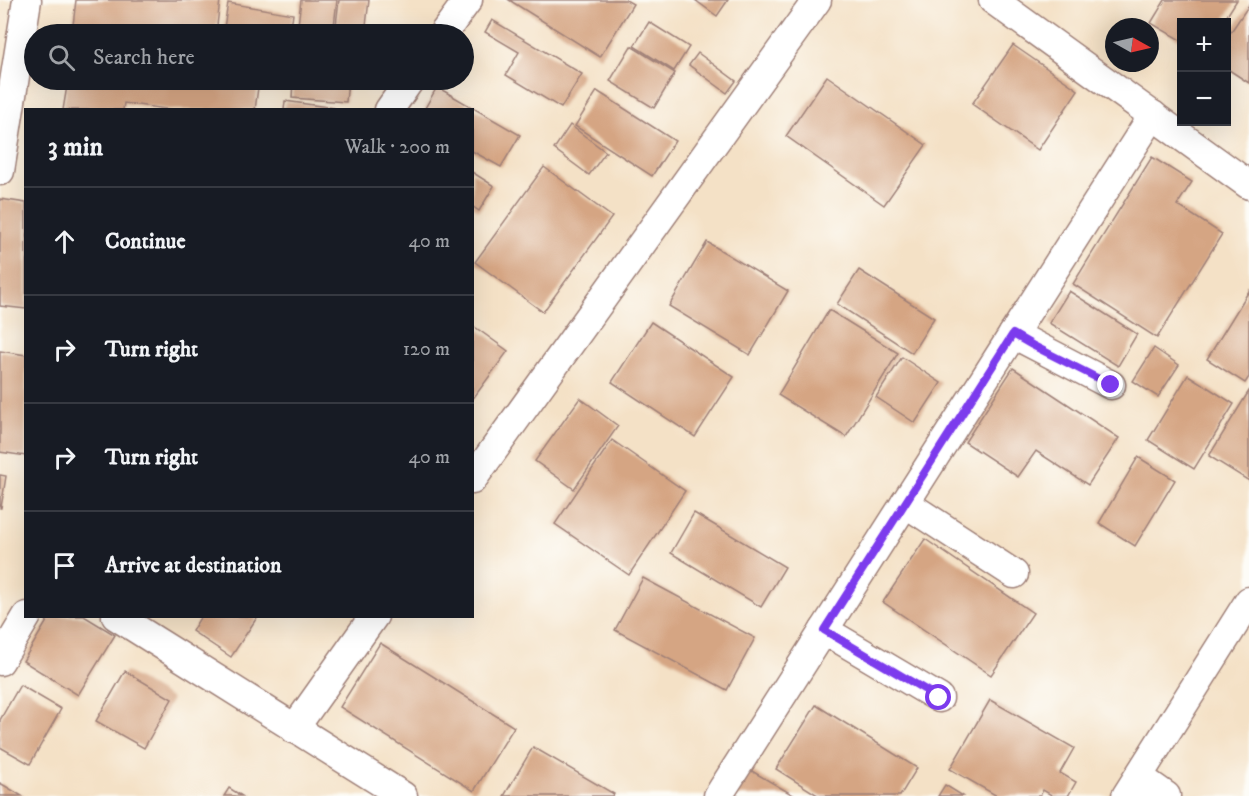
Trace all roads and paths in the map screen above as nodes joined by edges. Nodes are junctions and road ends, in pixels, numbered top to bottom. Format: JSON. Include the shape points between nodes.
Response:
{"nodes":[{"id":1,"x":27,"y":0,"type":"edge"},
{"id":2,"x":468,"y":0,"type":"edge"},
{"id":3,"x":817,"y":0,"type":"edge"},
{"id":4,"x":993,"y":0,"type":"edge"},
{"id":5,"x":24,"y":24,"type":"edge"},
{"id":6,"x":450,"y":24,"type":"edge"},
{"id":7,"x":24,"y":28,"type":"edge"},
{"id":8,"x":403,"y":90,"type":"edge"},
{"id":9,"x":390,"y":108,"type":"edge"},
{"id":10,"x":1153,"y":115,"type":"junction"},
{"id":11,"x":10,"y":159,"type":"edge"},
{"id":12,"x":1249,"y":185,"type":"edge"},
{"id":13,"x":1013,"y":334,"type":"junction"},
{"id":14,"x":1111,"y":385,"type":"dead end"},
{"id":15,"x":474,"y":477,"type":"edge"},
{"id":16,"x":905,"y":503,"type":"junction"},
{"id":17,"x":1014,"y":574,"type":"dead end"},
{"id":18,"x":1249,"y":601,"type":"edge"},
{"id":19,"x":26,"y":618,"type":"edge"},
{"id":20,"x":119,"y":618,"type":"edge"},
{"id":21,"x":373,"y":618,"type":"edge"},
{"id":22,"x":824,"y":630,"type":"junction"},
{"id":23,"x":0,"y":661,"type":"edge"},
{"id":24,"x":939,"y":698,"type":"dead end"},
{"id":25,"x":294,"y":729,"type":"junction"},
{"id":26,"x":1132,"y":786,"type":"edge"},
{"id":27,"x":403,"y":796,"type":"edge"},
{"id":28,"x":718,"y":796,"type":"edge"},
{"id":29,"x":1166,"y":796,"type":"edge"}],
"edges":[{"from":1,"to":5,"type":"street"},
{"from":2,"to":6,"type":"street"},
{"from":3,"to":15,"type":"street"},
{"from":4,"to":10,"type":"street"},
{"from":7,"to":11,"type":"street"},
{"from":8,"to":9,"type":"street"},
{"from":10,"to":12,"type":"street"},
{"from":10,"to":13,"type":"street"},
{"from":13,"to":14,"type":"street"},
{"from":13,"to":16,"type":"street"},
{"from":16,"to":17,"type":"street"},
{"from":16,"to":22,"type":"street"},
{"from":18,"to":26,"type":"street"},
{"from":19,"to":23,"type":"street"},
{"from":20,"to":25,"type":"street"},
{"from":21,"to":25,"type":"street"},
{"from":22,"to":24,"type":"street"},
{"from":22,"to":28,"type":"street"},
{"from":25,"to":27,"type":"street"},
{"from":26,"to":29,"type":"street"}]}
